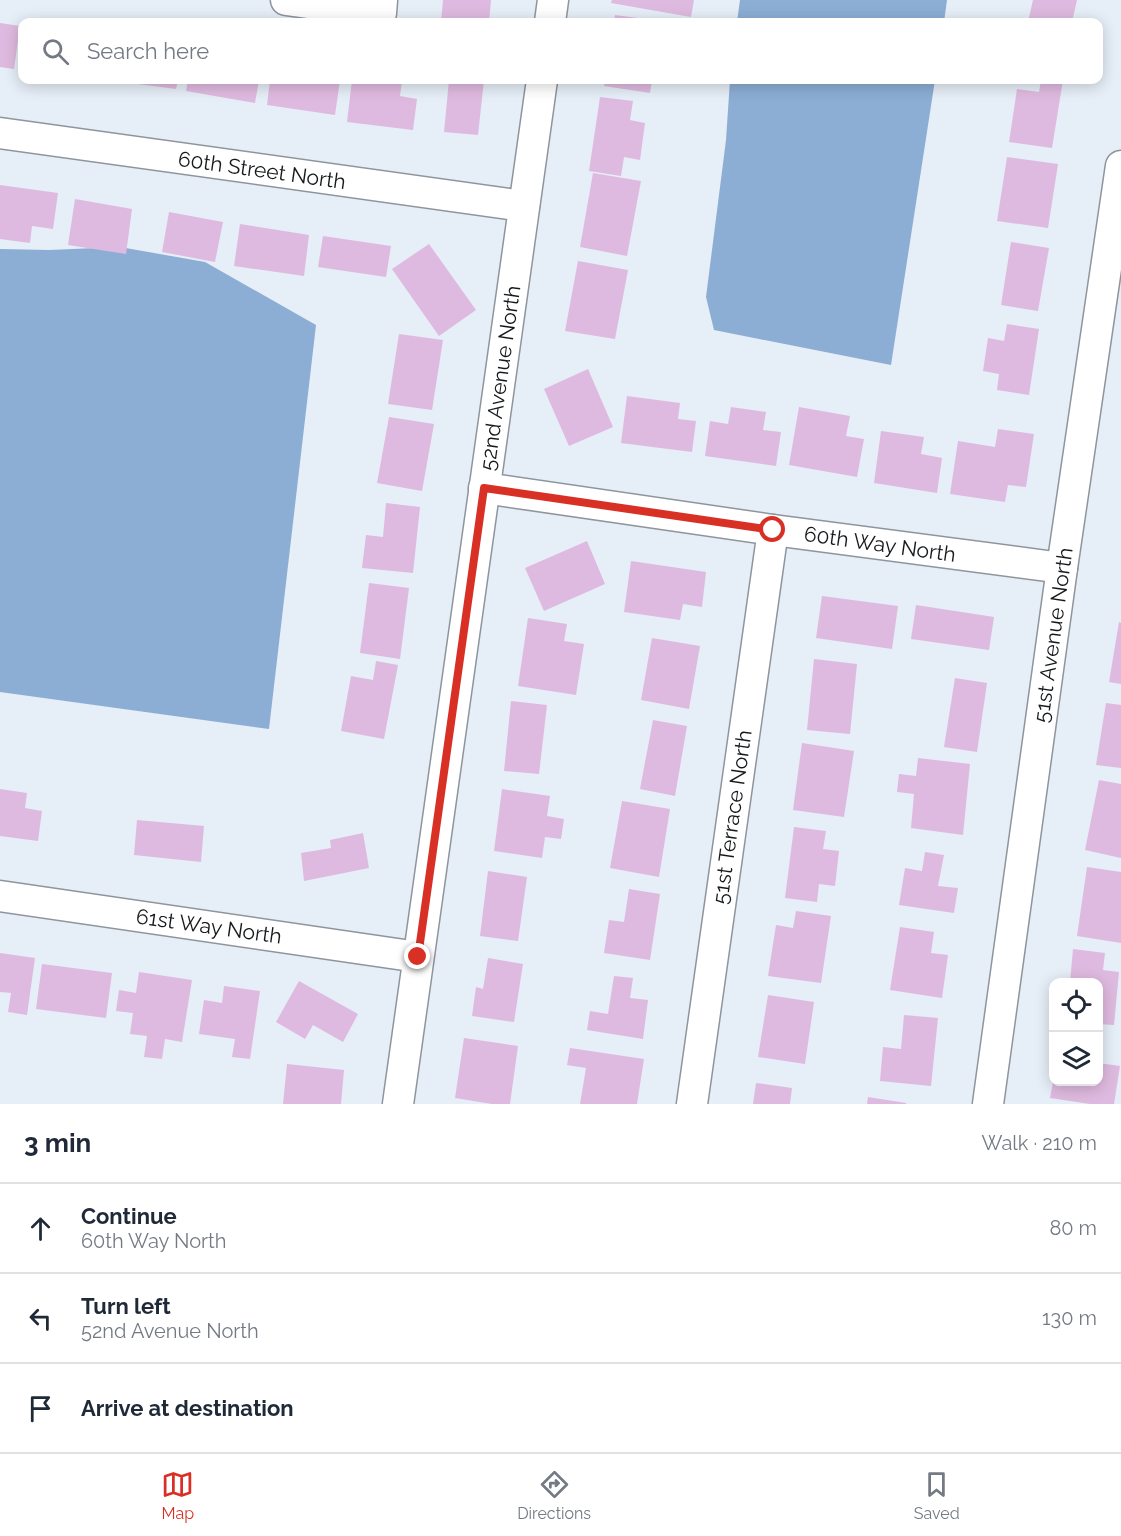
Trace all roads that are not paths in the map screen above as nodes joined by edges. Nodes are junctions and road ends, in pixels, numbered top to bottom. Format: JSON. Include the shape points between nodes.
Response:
{"nodes":[{"id":1,"x":286,"y":0,"type":"edge"},
{"id":2,"x":553,"y":0,"type":"edge"},
{"id":3,"x":382,"y":6,"type":"edge"},
{"id":4,"x":551,"y":18,"type":"edge"},
{"id":5,"x":541,"y":84,"type":"edge"},
{"id":6,"x":0,"y":133,"type":"edge"},
{"id":7,"x":1121,"y":166,"type":"edge"},
{"id":8,"x":524,"y":206,"type":"junction"},
{"id":9,"x":484,"y":488,"type":"junction"},
{"id":10,"x":773,"y":530,"type":"junction"},
{"id":11,"x":1062,"y":568,"type":"junction"},
{"id":12,"x":0,"y":896,"type":"edge"},
{"id":13,"x":418,"y":957,"type":"junction"},
{"id":14,"x":398,"y":1104,"type":"edge"},
{"id":15,"x":692,"y":1104,"type":"edge"},
{"id":16,"x":988,"y":1104,"type":"edge"}],
"edges":[{"from":1,"to":3,"type":"street"},
{"from":2,"to":4,"type":"street"},
{"from":5,"to":8,"type":"street","name":"52nd Avenue North"},
{"from":6,"to":8,"type":"street","name":"60th Street North"},
{"from":7,"to":11,"type":"street","name":"51st Avenue North"},
{"from":8,"to":9,"type":"street","name":"52nd Avenue North"},
{"from":9,"to":10,"type":"street","name":"60th Way North"},
{"from":9,"to":13,"type":"street","name":"52nd Avenue North"},
{"from":10,"to":11,"type":"street","name":"60th Way North"},
{"from":10,"to":15,"type":"street","name":"51st Terrace North"},
{"from":11,"to":16,"type":"street","name":"51st Avenue North"},
{"from":12,"to":13,"type":"street","name":"61st Way North"},
{"from":13,"to":14,"type":"street","name":"52nd Avenue North"}]}
